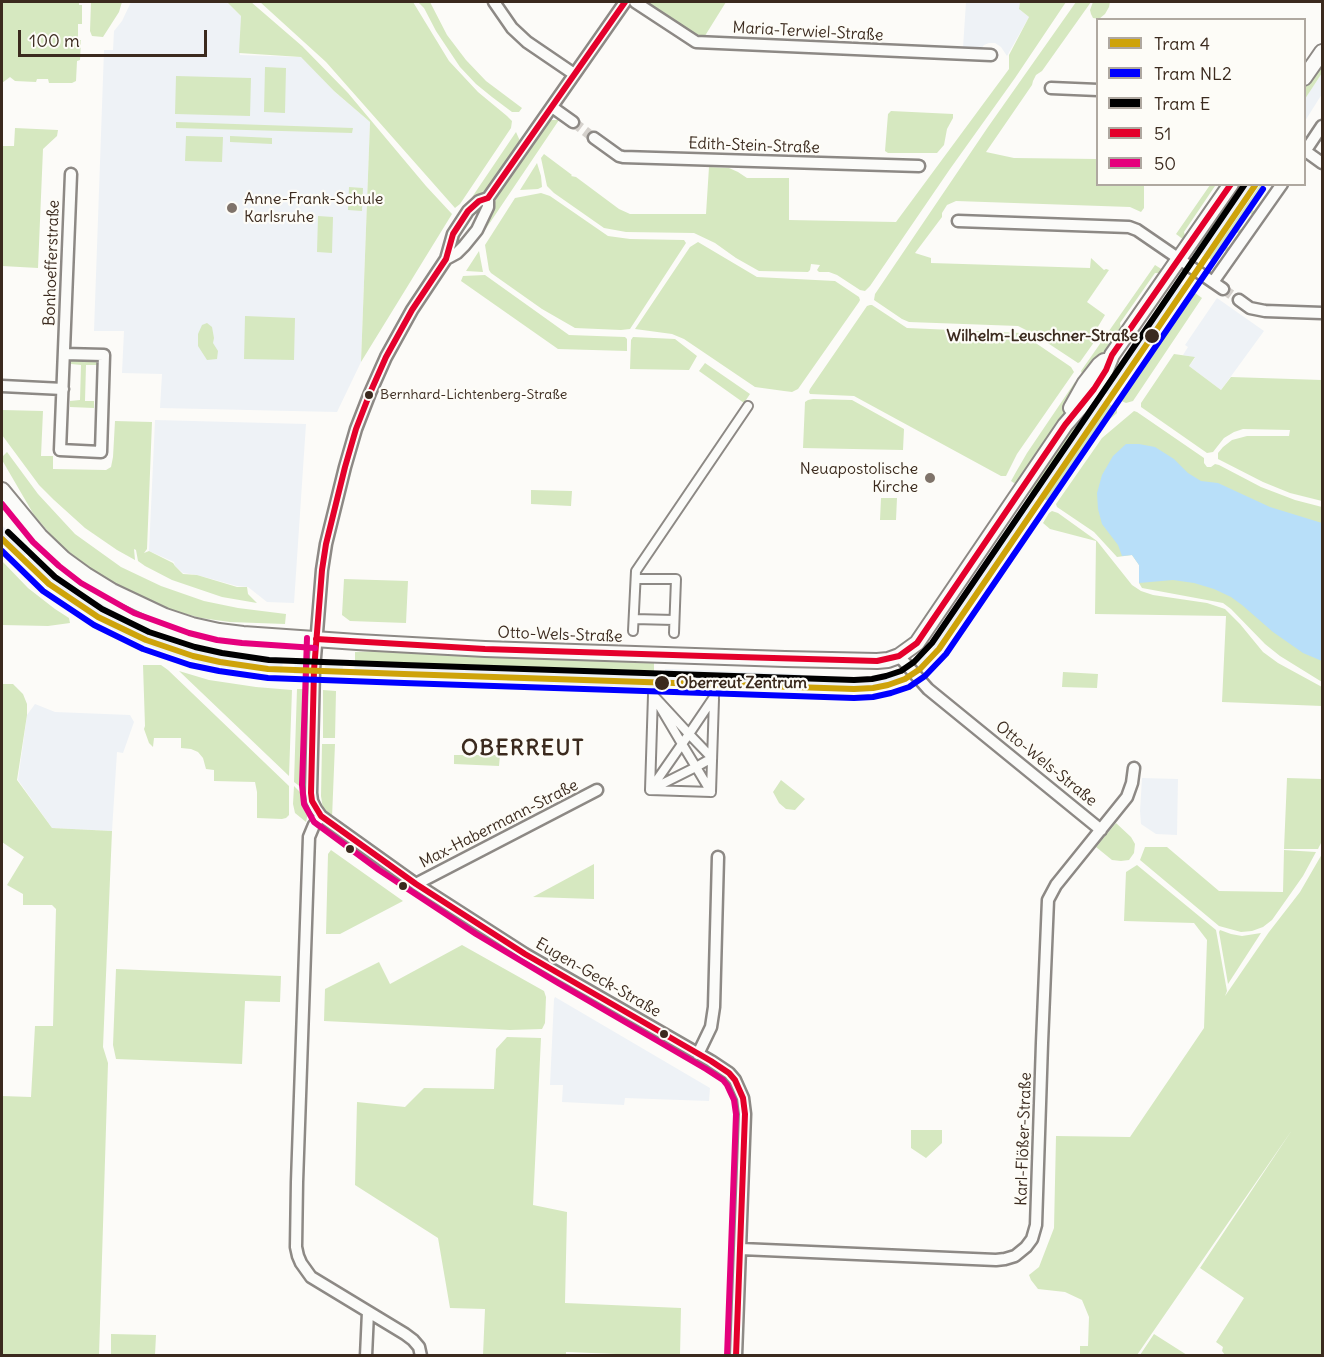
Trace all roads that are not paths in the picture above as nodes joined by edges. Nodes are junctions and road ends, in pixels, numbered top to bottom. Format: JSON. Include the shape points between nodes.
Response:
{"nodes":[{"id":1,"x":494,"y":2,"type":"edge"},
{"id":2,"x":625,"y":2,"type":"edge"},
{"id":3,"x":635,"y":2,"type":"edge"},
{"id":4,"x":1323,"y":52,"type":"edge"},
{"id":5,"x":991,"y":55,"type":"dead end"},
{"id":6,"x":574,"y":74,"type":"junction"},
{"id":7,"x":1306,"y":77,"type":"edge"},
{"id":8,"x":1051,"y":88,"type":"dead end"},
{"id":9,"x":1096,"y":90,"type":"edge"},
{"id":10,"x":552,"y":107,"type":"junction"},
{"id":11,"x":573,"y":122,"type":"tunnel mouth"},
{"id":12,"x":1323,"y":126,"type":"edge"},
{"id":13,"x":594,"y":138,"type":"tunnel mouth"},
{"id":14,"x":1306,"y":150,"type":"edge"},
{"id":15,"x":1306,"y":152,"type":"edge"},
{"id":16,"x":1323,"y":163,"type":"edge"},
{"id":17,"x":919,"y":166,"type":"dead end"},
{"id":18,"x":71,"y":174,"type":"dead end"},
{"id":19,"x":1230,"y":186,"type":"edge"},
{"id":20,"x":1281,"y":186,"type":"edge"},
{"id":21,"x":488,"y":198,"type":"junction"},
{"id":22,"x":958,"y":221,"type":"dead end"},
{"id":23,"x":446,"y":259,"type":"junction"},
{"id":24,"x":1180,"y":259,"type":"junction"},
{"id":25,"x":1213,"y":282,"type":"junction"},
{"id":26,"x":1223,"y":289,"type":"tunnel mouth"},
{"id":27,"x":1239,"y":300,"type":"tunnel mouth"},
{"id":28,"x":1323,"y":314,"type":"edge"},
{"id":29,"x":64,"y":354,"type":"junction"},
{"id":30,"x":2,"y":386,"type":"edge"},
{"id":31,"x":63,"y":389,"type":"junction"},
{"id":32,"x":748,"y":406,"type":"dead end"},
{"id":33,"x":2,"y":490,"type":"edge"},
{"id":34,"x":641,"y":576,"type":"junction"},
{"id":35,"x":634,"y":619,"type":"junction"},
{"id":36,"x":674,"y":620,"type":"junction"},
{"id":37,"x":633,"y":632,"type":"dead end"},
{"id":38,"x":674,"y":633,"type":"dead end"},
{"id":39,"x":316,"y":639,"type":"junction"},
{"id":40,"x":899,"y":656,"type":"junction"},
{"id":41,"x":653,"y":695,"type":"junction"},
{"id":42,"x":689,"y":734,"type":"junction"},
{"id":43,"x":682,"y":744,"type":"junction"},
{"id":44,"x":712,"y":758,"type":"junction"},
{"id":45,"x":696,"y":766,"type":"junction"},
{"id":46,"x":1134,"y":768,"type":"dead end"},
{"id":47,"x":597,"y":790,"type":"dead end"},
{"id":48,"x":650,"y":790,"type":"junction"},
{"id":49,"x":711,"y":792,"type":"junction"},
{"id":50,"x":321,"y":816,"type":"junction"},
{"id":51,"x":1101,"y":830,"type":"junction"},
{"id":52,"x":718,"y":857,"type":"dead end"},
{"id":53,"x":416,"y":884,"type":"junction"},
{"id":54,"x":698,"y":1054,"type":"junction"},
{"id":55,"x":741,"y":1249,"type":"junction"},
{"id":56,"x":368,"y":1312,"type":"junction"},
{"id":57,"x":366,"y":1356,"type":"edge"},
{"id":58,"x":421,"y":1356,"type":"edge"},
{"id":59,"x":736,"y":1356,"type":"edge"}],
"edges":[{"from":1,"to":6,"type":"street","via":[[527,42]]},
{"from":2,"to":6,"type":"street"},
{"from":3,"to":5,"type":"street","name":"Maria-Terwiel-Straße","via":[[696,42]]},
{"from":4,"to":7,"type":"street"},
{"from":6,"to":10,"type":"street"},
{"from":8,"to":9,"type":"street"},
{"from":10,"to":11,"type":"street"},
{"from":10,"to":21,"type":"street"},
{"from":12,"to":14,"type":"street"},
{"from":13,"to":17,"type":"street","name":"Edith-Stein-Straße","via":[[622,157]]},
{"from":15,"to":16,"type":"street"},
{"from":18,"to":29,"type":"street","name":"Bonhoefferstraße"},
{"from":19,"to":24,"type":"street"},
{"from":20,"to":25,"type":"street"},
{"from":21,"to":23,"type":"street","via":[[477,230],[457,253]]},
{"from":21,"to":23,"type":"street","via":[[468,211],[453,234]]},
{"from":22,"to":24,"type":"street","via":[[1125,226]]},
{"from":23,"to":39,"type":"street","via":[[386,357],[356,429],[326,544]]},
{"from":24,"to":25,"type":"street"},
{"from":24,"to":40,"type":"street","via":[[917,643]]},
{"from":25,"to":26,"type":"street"},
{"from":27,"to":28,"type":"street","via":[[1264,311]]},
{"from":29,"to":31,"type":"street","name":"Bonhoefferstraße"},
{"from":29,"to":31,"type":"street","name":"Bonhoefferstraße","via":[[104,355],[101,452],[60,450]]},
{"from":30,"to":31,"type":"street"},
{"from":32,"to":34,"type":"street","via":[[636,571]]},
{"from":33,"to":39,"type":"street","name":"Otto-Wels-Straße","via":[[64,559],[138,605],[219,631]]},
{"from":34,"to":35,"type":"street"},
{"from":34,"to":36,"type":"street","via":[[676,579]]},
{"from":35,"to":36,"type":"street"},
{"from":35,"to":37,"type":"street"},
{"from":36,"to":38,"type":"street"},
{"from":39,"to":40,"type":"street","name":"Otto-Wels-Straße","via":[[704,656],[878,661]]},
{"from":39,"to":50,"type":"street","name":"Eugen-Geck-Straße","via":[[311,784],[312,801]]},
{"from":40,"to":51,"type":"street","name":"Otto-Wels-Straße","via":[[928,689]]},
{"from":41,"to":42,"type":"street"},
{"from":41,"to":43,"type":"street"},
{"from":41,"to":48,"type":"street"},
{"from":42,"to":43,"type":"street"},
{"from":42,"to":44,"type":"street"},
{"from":42,"to":44,"type":"street","via":[[714,697]]},
{"from":43,"to":45,"type":"street"},
{"from":43,"to":48,"type":"street"},
{"from":44,"to":45,"type":"street"},
{"from":44,"to":49,"type":"street"},
{"from":45,"to":48,"type":"street"},
{"from":45,"to":49,"type":"street"},
{"from":46,"to":51,"type":"street","name":"Karl-Flößer-Straße","via":[[1126,797]]},
{"from":47,"to":53,"type":"street","name":"Max-Habermann-Straße"},
{"from":48,"to":49,"type":"street"},
{"from":50,"to":53,"type":"street","name":"Eugen-Geck-Straße"},
{"from":50,"to":56,"type":"street","via":[[309,837],[297,1247],[301,1263],[311,1277]]},
{"from":51,"to":55,"type":"street","name":"Karl-Flößer-Straße","via":[[1056,885],[1047,905],[1036,1225],[1026,1247],[1015,1256],[996,1260]]},
{"from":52,"to":54,"type":"street","via":[[714,1007],[711,1027]]},
{"from":53,"to":54,"type":"street","name":"Eugen-Geck-Straße","via":[[525,954]]},
{"from":54,"to":55,"type":"street","name":"Eugen-Geck-Straße","via":[[729,1073],[745,1105]]},
{"from":55,"to":59,"type":"street","name":"Eugen-Geck-Straße"},
{"from":56,"to":57,"type":"street"},
{"from":56,"to":58,"type":"street","via":[[413,1340]]}]}
